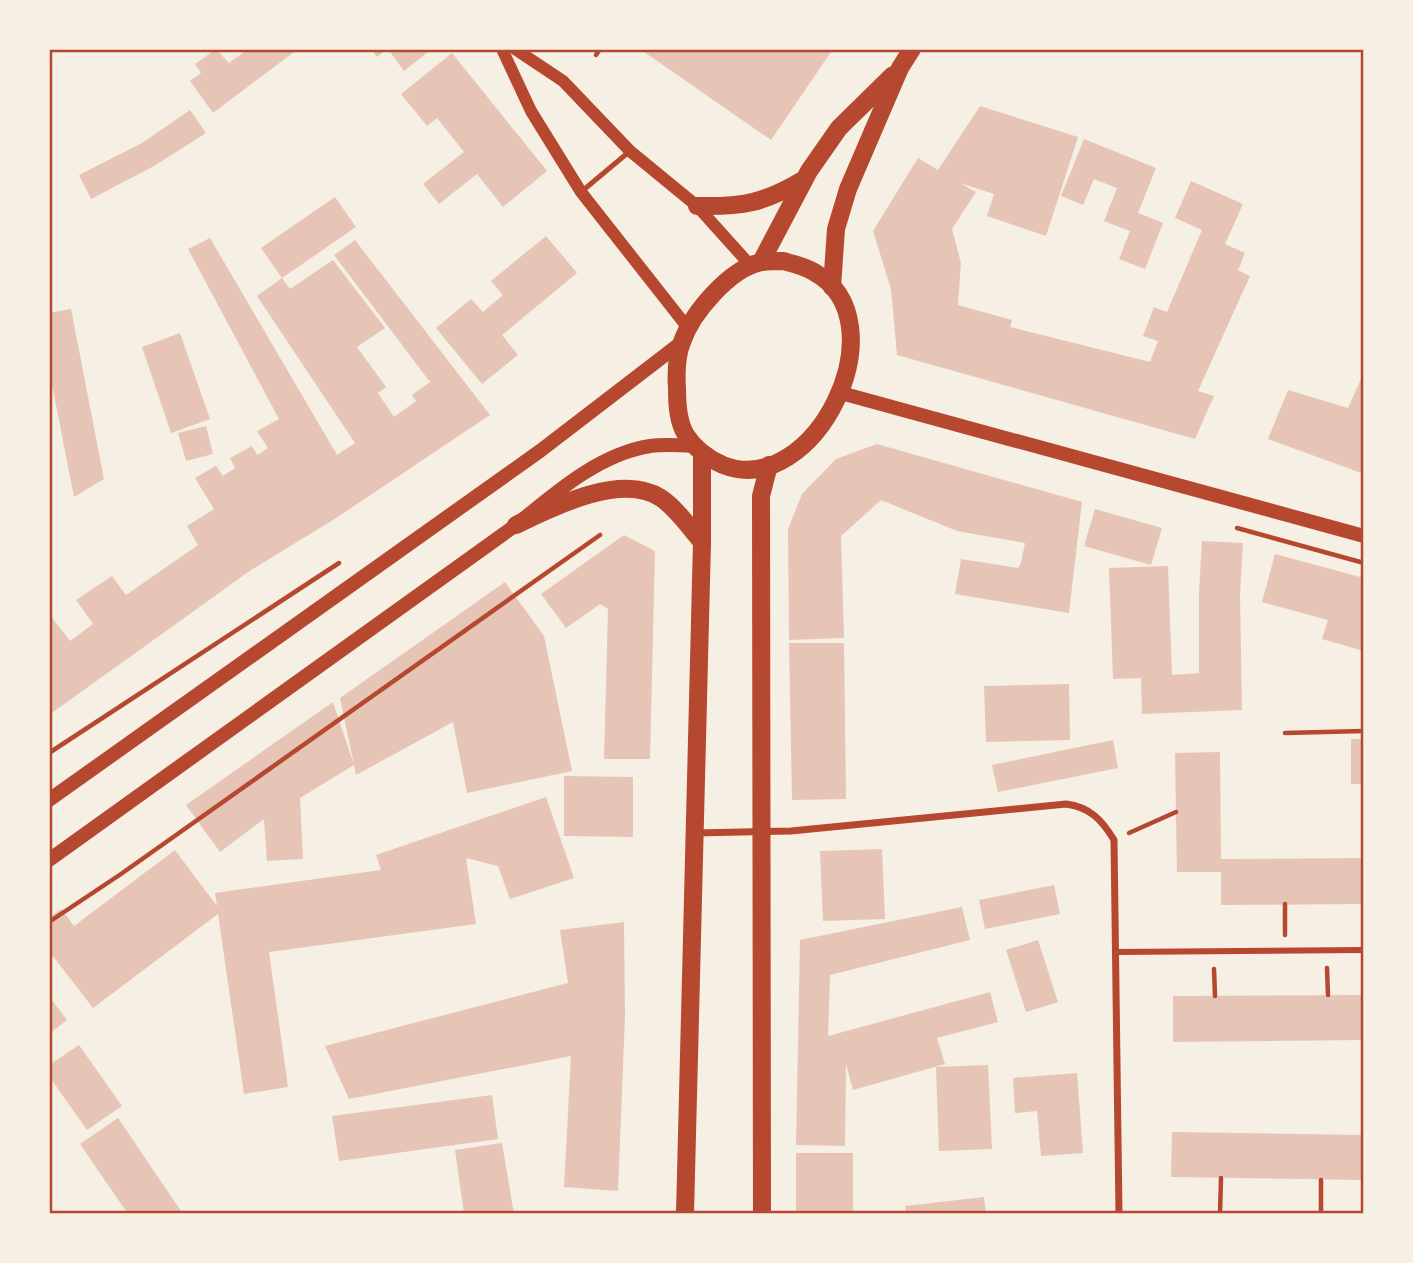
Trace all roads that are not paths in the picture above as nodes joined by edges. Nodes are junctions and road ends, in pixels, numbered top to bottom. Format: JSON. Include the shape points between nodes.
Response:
{"nodes":[{"id":1,"x":502,"y":49,"type":"edge"},
{"id":2,"x":515,"y":49,"type":"edge"},
{"id":3,"x":912,"y":49,"type":"edge"},
{"id":4,"x":900,"y":68,"type":"junction"},
{"id":5,"x":630,"y":151,"type":"junction"},
{"id":6,"x":803,"y":180,"type":"junction"},
{"id":7,"x":581,"y":192,"type":"junction"},
{"id":8,"x":697,"y":206,"type":"junction"},
{"id":9,"x":756,"y":264,"type":"junction"},
{"id":10,"x":832,"y":287,"type":"junction"},
{"id":11,"x":685,"y":335,"type":"junction"},
{"id":12,"x":841,"y":393,"type":"junction"},
{"id":13,"x":698,"y":450,"type":"junction"},
{"id":14,"x":769,"y":465,"type":"junction"},
{"id":15,"x":516,"y":524,"type":"junction"},
{"id":16,"x":1364,"y":536,"type":"edge"},
{"id":17,"x":702,"y":542,"type":"junction"},
{"id":18,"x":49,"y":800,"type":"edge"},
{"id":19,"x":761,"y":831,"type":"junction"},
{"id":20,"x":695,"y":833,"type":"junction"},
{"id":21,"x":49,"y":860,"type":"edge"},
{"id":22,"x":1364,"y":950,"type":"edge"},
{"id":23,"x":1116,"y":952,"type":"junction"},
{"id":24,"x":685,"y":1214,"type":"edge"},
{"id":25,"x":762,"y":1214,"type":"edge"},
{"id":26,"x":1119,"y":1214,"type":"edge"}],
"edges":[{"from":1,"to":7,"type":"street","via":[[531,111]]},
{"from":2,"to":5,"type":"street","via":[[563,81]]},
{"from":3,"to":4,"type":"main road"},
{"from":4,"to":6,"type":"main road","via":[[839,128]]},
{"from":4,"to":10,"type":"main road","via":[[848,190],[836,229]]},
{"from":5,"to":7,"type":"lane"},
{"from":5,"to":8,"type":"street"},
{"from":6,"to":8,"type":"main road","via":[[753,203]]},
{"from":6,"to":9,"type":"main road"},
{"from":7,"to":11,"type":"street"},
{"from":8,"to":9,"type":"street"},
{"from":9,"to":10,"type":"main road","via":[[783,261],[800,266]]},
{"from":9,"to":11,"type":"main road","via":[[720,287]]},
{"from":10,"to":12,"type":"main road","via":[[850,327]]},
{"from":11,"to":13,"type":"main road","via":[[676,376],[677,401],[684,432]]},
{"from":11,"to":18,"type":"main road","via":[[540,451]]},
{"from":12,"to":14,"type":"main road","via":[[813,435]]},
{"from":12,"to":16,"type":"main road"},
{"from":13,"to":14,"type":"main road","via":[[741,469]]},
{"from":13,"to":15,"type":"main road","via":[[651,446],[630,451],[564,486]]},
{"from":13,"to":17,"type":"main road"},
{"from":14,"to":19,"type":"main road","via":[[761,496]]},
{"from":15,"to":17,"type":"main road","via":[[598,493],[639,490],[662,499]]},
{"from":15,"to":21,"type":"main road"},
{"from":17,"to":20,"type":"main road"},
{"from":19,"to":20,"type":"street"},
{"from":19,"to":23,"type":"street","via":[[1077,805],[1103,822],[1114,840]]},
{"from":19,"to":25,"type":"main road"},
{"from":20,"to":24,"type":"main road"},
{"from":22,"to":23,"type":"street"},
{"from":23,"to":26,"type":"street"}]}
